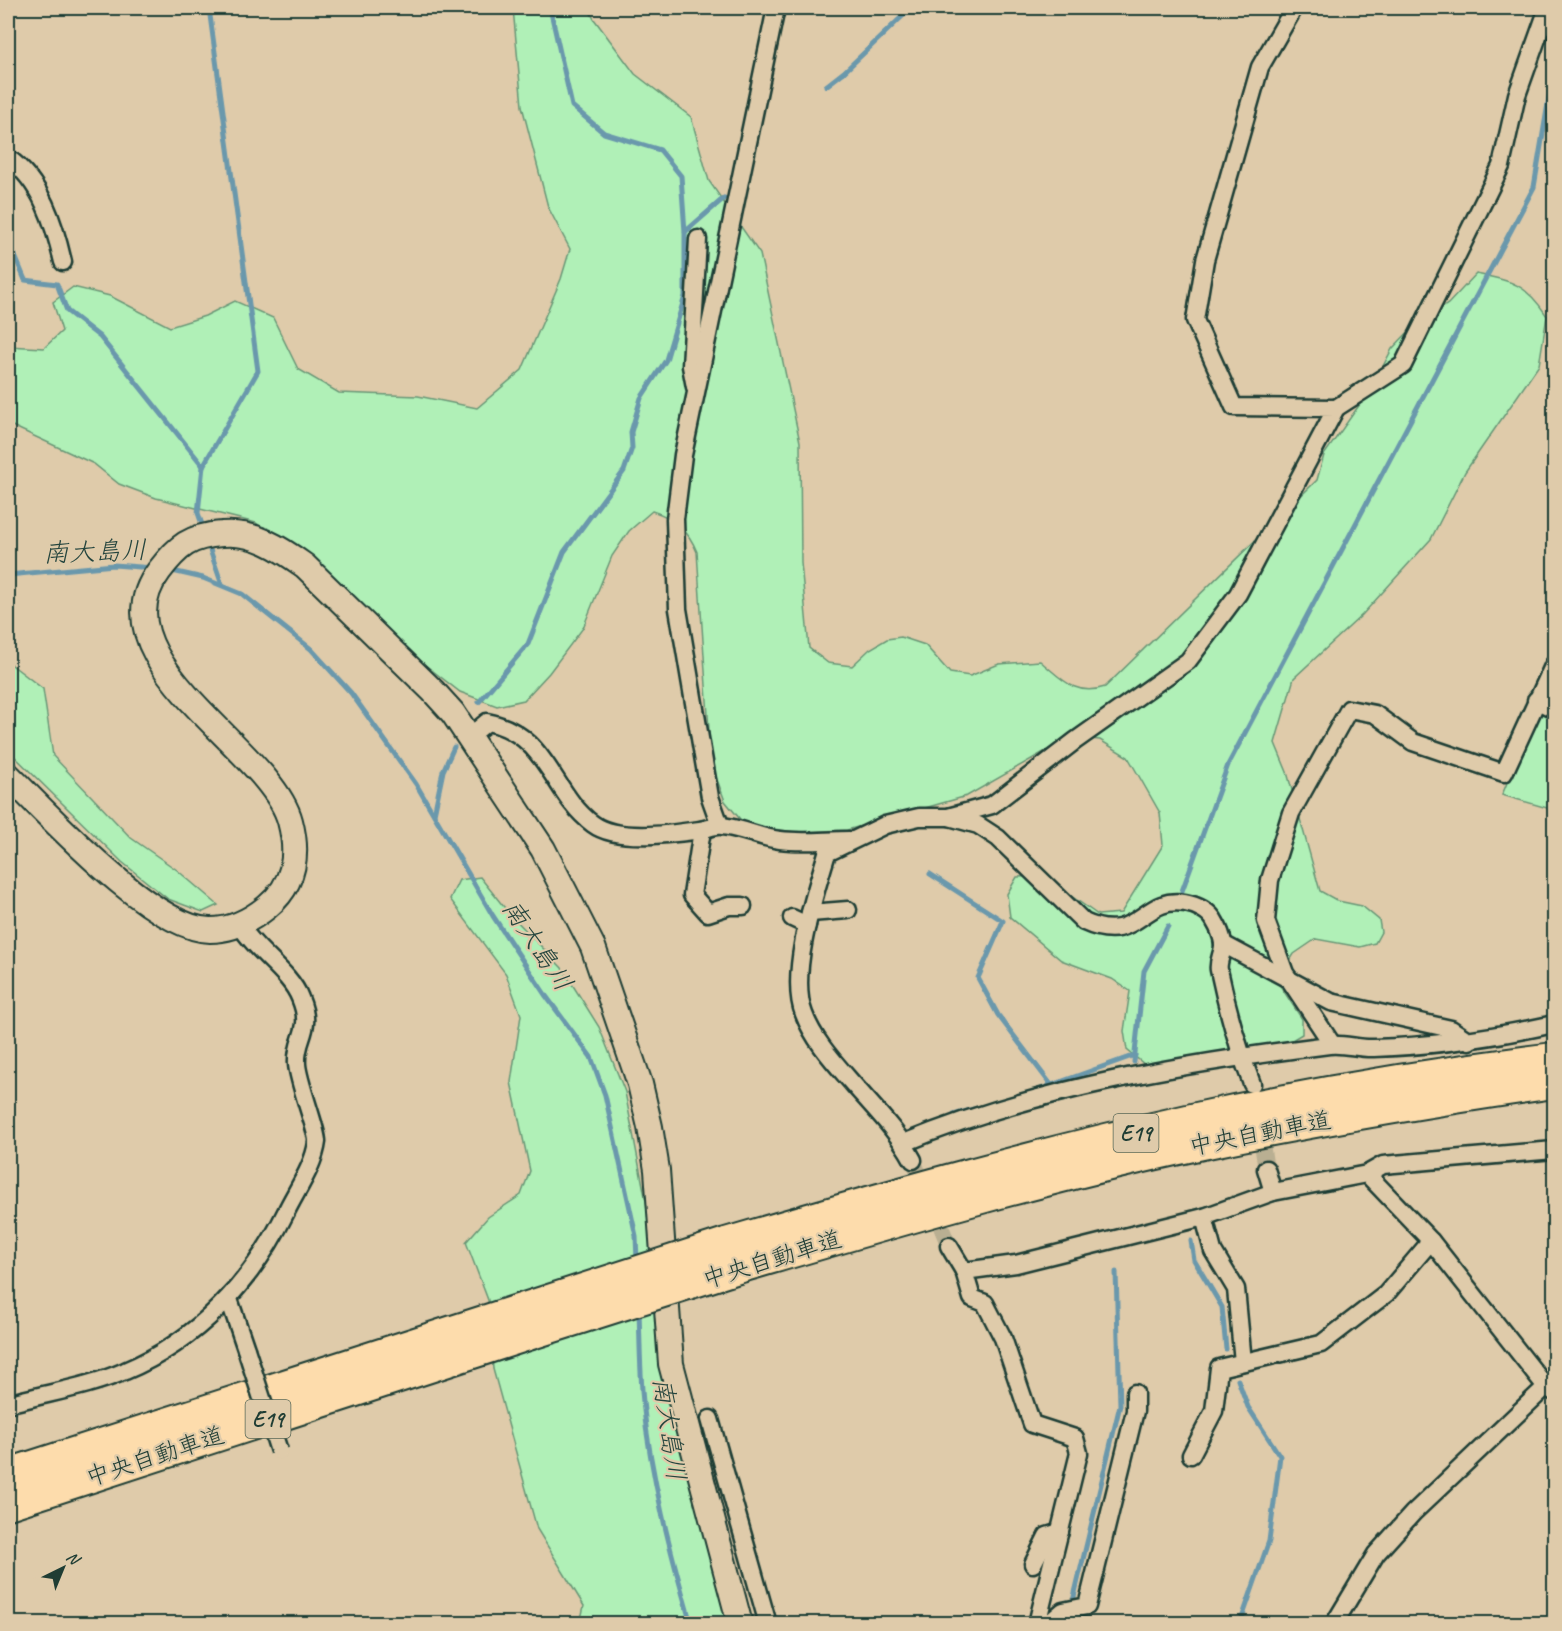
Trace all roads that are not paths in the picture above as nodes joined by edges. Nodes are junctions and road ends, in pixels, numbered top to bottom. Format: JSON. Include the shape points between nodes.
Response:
{"nodes":[{"id":1,"x":776,"y":8,"type":"edge"},
{"id":2,"x":1294,"y":8,"type":"edge"},
{"id":3,"x":1548,"y":8,"type":"edge"},
{"id":4,"x":8,"y":158,"type":"edge"},
{"id":5,"x":698,"y":239,"type":"dead end"},
{"id":6,"x":63,"y":262,"type":"dead end"},
{"id":7,"x":697,"y":394,"type":"junction"},
{"id":8,"x":1336,"y":408,"type":"junction"},
{"id":9,"x":1554,"y":664,"type":"edge"},
{"id":10,"x":1536,"y":700,"type":"junction"},
{"id":11,"x":1554,"y":709,"type":"edge"},
{"id":12,"x":469,"y":737,"type":"junction"},
{"id":13,"x":8,"y":776,"type":"edge"},
{"id":14,"x":948,"y":817,"type":"junction"},
{"id":15,"x":720,"y":825,"type":"junction"},
{"id":16,"x":702,"y":830,"type":"junction"},
{"id":17,"x":853,"y":840,"type":"junction"},
{"id":18,"x":743,"y":906,"type":"dead end"},
{"id":19,"x":848,"y":910,"type":"dead end"},
{"id":20,"x":803,"y":919,"type":"junction"},
{"id":21,"x":240,"y":925,"type":"junction"},
{"id":22,"x":1223,"y":944,"type":"junction"},
{"id":23,"x":1288,"y":977,"type":"junction"},
{"id":24,"x":1554,"y":1024,"type":"edge"},
{"id":25,"x":1469,"y":1041,"type":"junction"},
{"id":26,"x":1332,"y":1044,"type":"junction"},
{"id":27,"x":1554,"y":1058,"type":"edge"},
{"id":28,"x":1243,"y":1059,"type":"junction"},
{"id":29,"x":1554,"y":1083,"type":"edge"},
{"id":30,"x":1252,"y":1084,"type":"dead end"},
{"id":31,"x":904,"y":1143,"type":"junction"},
{"id":32,"x":1554,"y":1150,"type":"edge"},
{"id":33,"x":913,"y":1160,"type":"tunnel mouth"},
{"id":34,"x":1266,"y":1168,"type":"tunnel mouth"},
{"id":35,"x":1367,"y":1174,"type":"junction"},
{"id":36,"x":1273,"y":1192,"type":"junction"},
{"id":37,"x":1204,"y":1217,"type":"junction"},
{"id":38,"x":1431,"y":1241,"type":"junction"},
{"id":39,"x":949,"y":1246,"type":"tunnel mouth"},
{"id":40,"x":732,"y":1256,"type":"junction"},
{"id":41,"x":964,"y":1271,"type":"junction"},
{"id":42,"x":229,"y":1299,"type":"junction"},
{"id":43,"x":523,"y":1322,"type":"junction"},
{"id":44,"x":1243,"y":1362,"type":"junction"},
{"id":45,"x":1552,"y":1386,"type":"edge"},
{"id":46,"x":1135,"y":1393,"type":"dead end"},
{"id":47,"x":8,"y":1404,"type":"edge"},
{"id":48,"x":710,"y":1419,"type":"dead end"},
{"id":49,"x":279,"y":1451,"type":"dead end"},
{"id":50,"x":1191,"y":1455,"type":"dead end"},
{"id":51,"x":8,"y":1474,"type":"edge"},
{"id":52,"x":8,"y":1504,"type":"edge"},
{"id":53,"x":1060,"y":1532,"type":"junction"},
{"id":54,"x":1033,"y":1564,"type":"dead end"},
{"id":55,"x":740,"y":1623,"type":"edge"},
{"id":56,"x":768,"y":1623,"type":"edge"},
{"id":57,"x":1037,"y":1623,"type":"edge"},
{"id":58,"x":1048,"y":1623,"type":"edge"},
{"id":59,"x":1334,"y":1623,"type":"edge"}],
"edges":[{"from":1,"to":7,"type":"street"},
{"from":2,"to":8,"type":"street","via":[[1260,67],[1205,260],[1195,320],[1234,407]]},
{"from":3,"to":8,"type":"street","via":[[1517,95],[1501,166],[1402,365]]},
{"from":4,"to":6,"type":"street","via":[[23,169],[38,190]]},
{"from":5,"to":7,"type":"street","via":[[691,366]]},
{"from":7,"to":15,"type":"street","via":[[683,455],[675,519],[678,609],[710,797]]},
{"from":8,"to":14,"type":"street","via":[[1238,594],[1188,661],[992,805]]},
{"from":9,"to":10,"type":"street"},
{"from":10,"to":11,"type":"street"},
{"from":10,"to":23,"type":"street","via":[[1504,773],[1413,742],[1375,714],[1349,709],[1292,813],[1270,880],[1266,921]]},
{"from":12,"to":16,"type":"street","via":[[487,722],[514,732],[552,770],[577,809],[594,825],[615,835]]},
{"from":12,"to":21,"type":"street","via":[[433,690],[305,566],[267,541],[229,533],[183,544],[155,577],[145,600],[147,622],[163,668],[265,777],[290,820],[296,851],[293,873],[282,894]]},
{"from":12,"to":55,"type":"street","via":[[543,849],[573,903],[593,947],[640,1084],[657,1170],[671,1364]]},
{"from":13,"to":21,"type":"street","via":[[144,901],[180,924],[210,930]]},
{"from":14,"to":17,"type":"street","via":[[919,817],[885,825]]},
{"from":14,"to":22,"type":"street","via":[[978,825],[998,838],[1084,922],[1101,930],[1121,929],[1161,905],[1182,903],[1200,907],[1214,919]]},
{"from":15,"to":16,"type":"street"},
{"from":15,"to":17,"type":"street","via":[[780,840]]},
{"from":16,"to":18,"type":"street","via":[[692,895],[708,913]]},
{"from":17,"to":20,"type":"street","via":[[827,853]]},
{"from":19,"to":20,"type":"street"},
{"from":20,"to":31,"type":"street","via":[[803,1012],[832,1059]]},
{"from":21,"to":42,"type":"street","via":[[299,995],[307,1018],[296,1061],[303,1098],[318,1141],[271,1241]]},
{"from":22,"to":23,"type":"street"},
{"from":22,"to":28,"type":"street","via":[[1218,967]]},
{"from":23,"to":25,"type":"street","via":[[1331,1002],[1451,1029]]},
{"from":23,"to":26,"type":"street"},
{"from":24,"to":25,"type":"street"},
{"from":25,"to":26,"type":"street","via":[[1372,1048]]},
{"from":26,"to":28,"type":"street"},
{"from":27,"to":40,"type":"highway","name":"中央自動車道","number":"E19","via":[[1351,1089],[1192,1119],[945,1181]]},
{"from":28,"to":30,"type":"street"},
{"from":28,"to":31,"type":"street","via":[[1141,1073],[959,1120]]},
{"from":29,"to":40,"type":"highway","name":"中央自動車道","number":"E19","via":[[1355,1114],[1200,1144]]},
{"from":31,"to":33,"type":"street"},
{"from":32,"to":35,"type":"street","via":[[1383,1165]]},
{"from":34,"to":36,"type":"street"},
{"from":35,"to":36,"type":"street"},
{"from":35,"to":38,"type":"street"},
{"from":36,"to":37,"type":"street"},
{"from":37,"to":41,"type":"street","via":[[1016,1264]]},
{"from":37,"to":44,"type":"street","via":[[1213,1251],[1236,1289]]},
{"from":38,"to":44,"type":"street","via":[[1386,1294],[1321,1344]]},
{"from":38,"to":45,"type":"street"},
{"from":39,"to":41,"type":"street"},
{"from":40,"to":43,"type":"highway","name":"中央自動車道","number":"E19","bridge":true},
{"from":41,"to":53,"type":"street","via":[[972,1298],[985,1303],[1003,1338],[1032,1424],[1075,1438],[1079,1453]]},
{"from":42,"to":47,"type":"street","via":[[192,1333],[141,1364]]},
{"from":42,"to":49,"type":"street","bridge":true},
{"from":43,"to":51,"type":"highway","name":"中央自動車道","number":"E19"},
{"from":43,"to":52,"type":"highway","name":"中央自動車道","number":"E19"},
{"from":44,"to":50,"type":"street","via":[[1219,1368],[1214,1412]]},
{"from":45,"to":59,"type":"street","via":[[1413,1513],[1376,1554]]},
{"from":46,"to":58,"type":"street","via":[[1135,1411],[1087,1606],[1063,1611]]},
{"from":48,"to":56,"type":"street"},
{"from":53,"to":54,"type":"street","via":[[1047,1536]]},
{"from":53,"to":57,"type":"street"}]}
